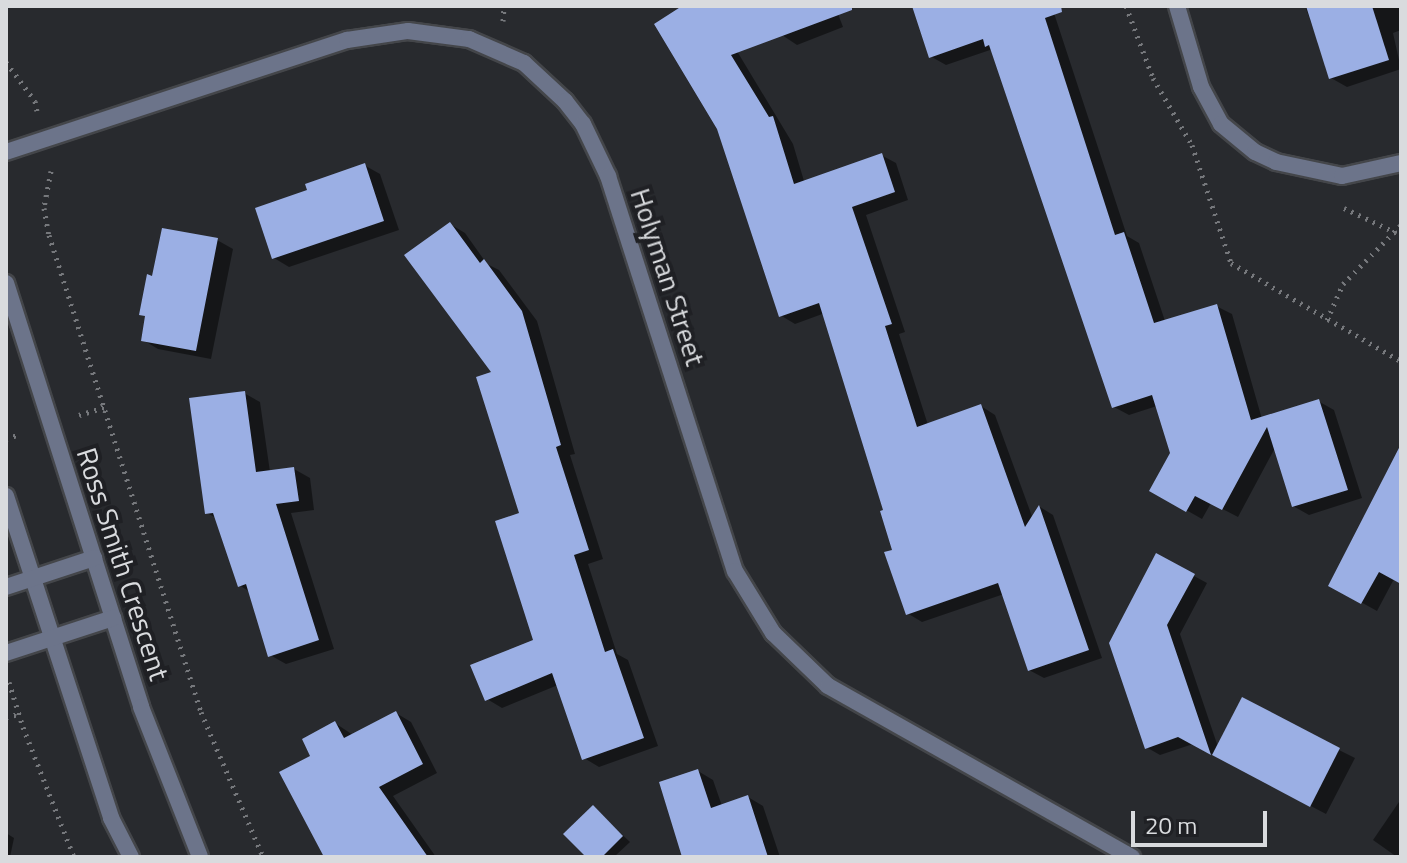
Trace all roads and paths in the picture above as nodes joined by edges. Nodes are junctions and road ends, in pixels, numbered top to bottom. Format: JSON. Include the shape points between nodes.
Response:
{"nodes":[{"id":1,"x":1126,"y":6,"type":"edge"},
{"id":2,"x":1177,"y":6,"type":"edge"},
{"id":3,"x":6,"y":62,"type":"edge"},
{"id":4,"x":35,"y":101,"type":"dead end"},
{"id":5,"x":6,"y":152,"type":"edge"},
{"id":6,"x":1401,"y":163,"type":"edge"},
{"id":7,"x":52,"y":166,"type":"dead end"},
{"id":8,"x":1342,"y":176,"type":"junction"},
{"id":9,"x":1401,"y":225,"type":"edge"},
{"id":10,"x":1398,"y":233,"type":"edge"},
{"id":11,"x":6,"y":283,"type":"edge"},
{"id":12,"x":1327,"y":320,"type":"junction"},
{"id":13,"x":1401,"y":361,"type":"edge"},
{"id":14,"x":6,"y":496,"type":"edge"},
{"id":15,"x":94,"y":558,"type":"junction"},
{"id":16,"x":32,"y":578,"type":"junction"},
{"id":17,"x":6,"y":587,"type":"edge"},
{"id":18,"x":113,"y":618,"type":"junction"},
{"id":19,"x":51,"y":639,"type":"junction"},
{"id":20,"x":6,"y":653,"type":"edge"},
{"id":21,"x":6,"y":671,"type":"edge"},
{"id":22,"x":19,"y":714,"type":"junction"},
{"id":23,"x":6,"y":717,"type":"edge"},
{"id":24,"x":74,"y":857,"type":"edge"},
{"id":25,"x":131,"y":857,"type":"edge"},
{"id":26,"x":200,"y":857,"type":"edge"},
{"id":27,"x":263,"y":857,"type":"edge"},
{"id":28,"x":1132,"y":857,"type":"edge"}],
"edges":[{"from":1,"to":12,"type":"path","via":[[1153,78],[1192,145],[1231,263]]},
{"from":2,"to":8,"type":"street","via":[[1201,87],[1221,124],[1276,162]]},
{"from":3,"to":4,"type":"path"},
{"from":5,"to":28,"type":"street","name":"Holyman Street","via":[[347,40],[424,33],[469,39],[524,63],[583,124],[608,176],[735,571],[773,633],[828,686]]},
{"from":6,"to":8,"type":"street"},
{"from":7,"to":27,"type":"path","via":[[44,208],[49,235],[201,712]]},
{"from":8,"to":10,"type":"path","via":[[1341,206]]},
{"from":9,"to":10,"type":"path"},
{"from":10,"to":12,"type":"path","via":[[1343,284]]},
{"from":11,"to":15,"type":"street","name":"Ross Smith Crescent"},
{"from":12,"to":13,"type":"path"},
{"from":14,"to":16,"type":"street"},
{"from":15,"to":16,"type":"street"},
{"from":15,"to":18,"type":"street","name":"Ross Smith Crescent"},
{"from":16,"to":17,"type":"street"},
{"from":16,"to":19,"type":"street"},
{"from":18,"to":19,"type":"street"},
{"from":18,"to":26,"type":"street","name":"Ross Smith Crescent","via":[[141,707]]},
{"from":19,"to":20,"type":"street"},
{"from":19,"to":25,"type":"street","via":[[111,818]]},
{"from":21,"to":22,"type":"path"},
{"from":22,"to":23,"type":"path"},
{"from":22,"to":24,"type":"path"}]}
